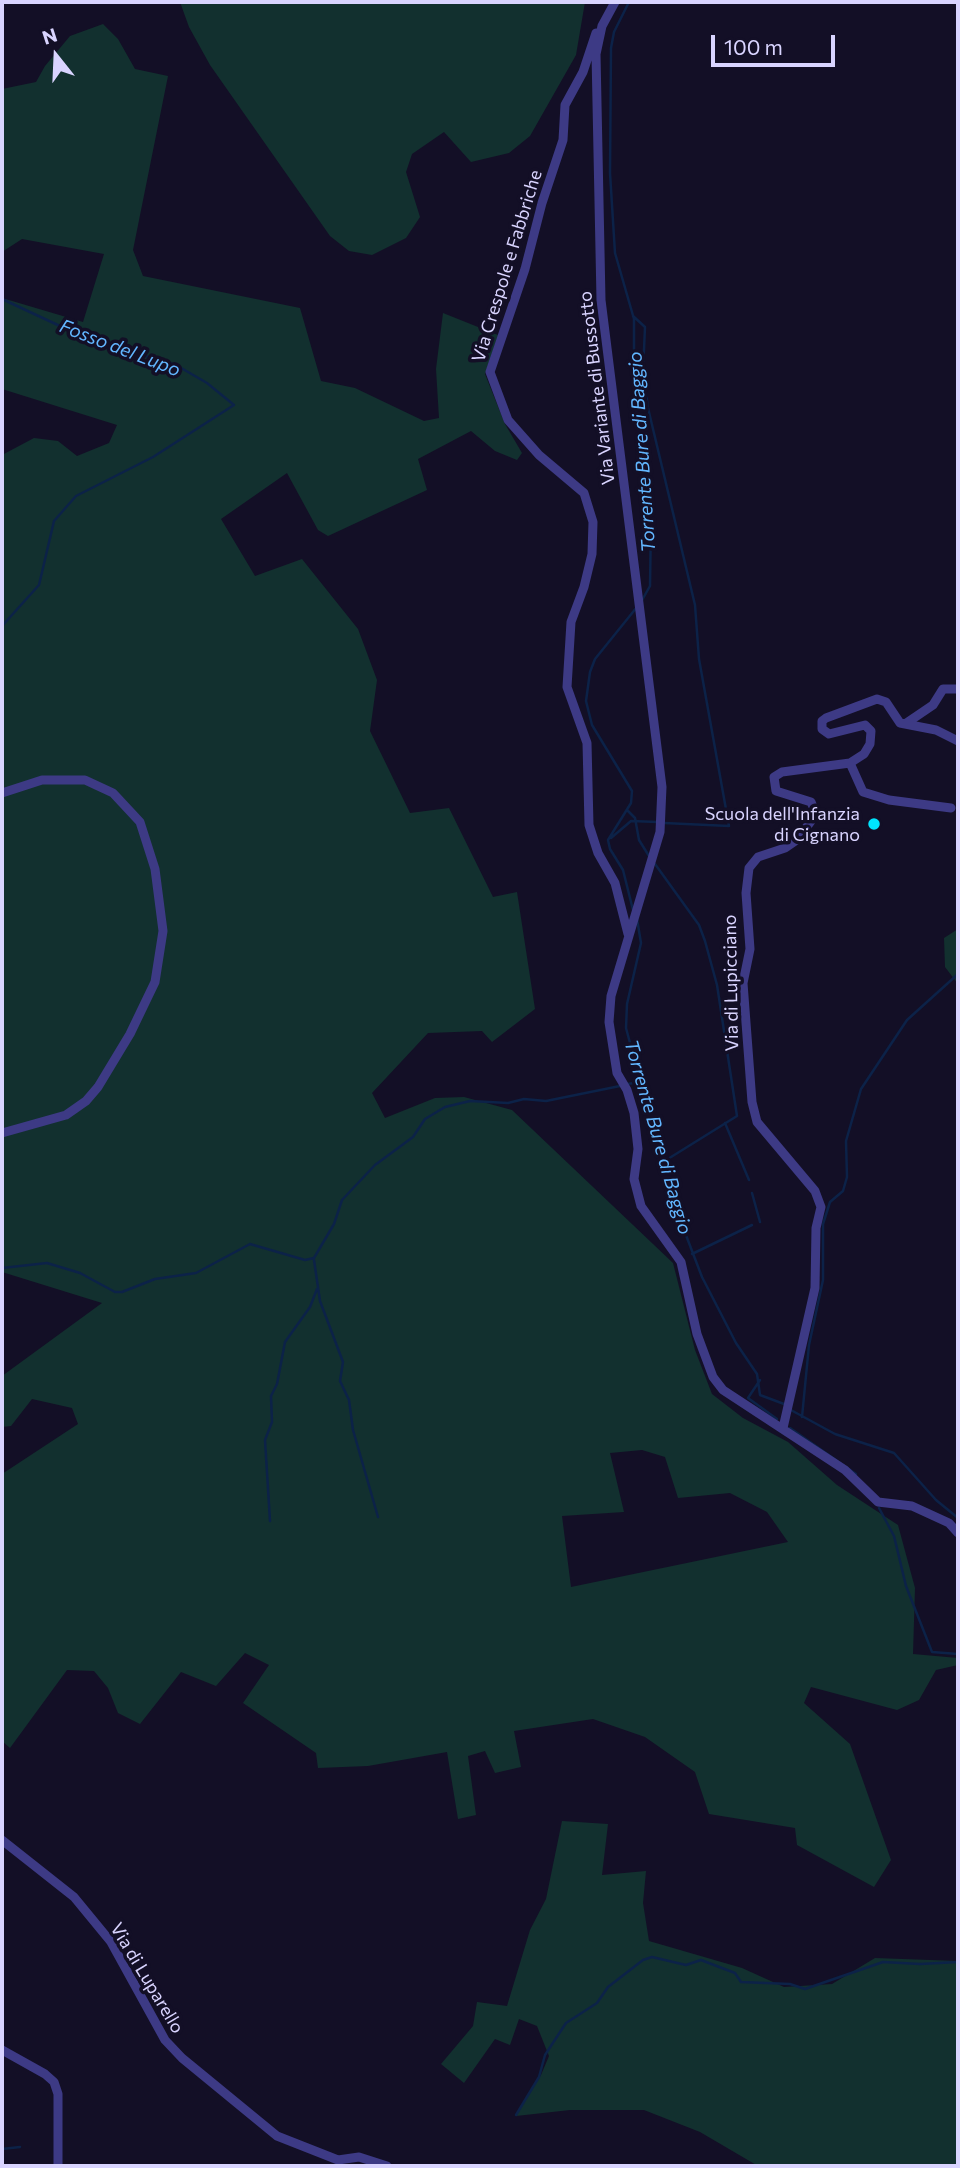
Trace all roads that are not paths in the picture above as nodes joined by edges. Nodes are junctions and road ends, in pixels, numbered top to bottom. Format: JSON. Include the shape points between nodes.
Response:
{"nodes":[{"id":1,"x":615,"y":2,"type":"edge"},
{"id":2,"x":602,"y":26,"type":"junction"},
{"id":3,"x":958,"y":689,"type":"edge"},
{"id":4,"x":905,"y":724,"type":"junction"},
{"id":5,"x":958,"y":741,"type":"edge"},
{"id":6,"x":850,"y":763,"type":"junction"},
{"id":7,"x":2,"y":793,"type":"edge"},
{"id":8,"x":951,"y":808,"type":"dead end"},
{"id":9,"x":629,"y":936,"type":"junction"},
{"id":10,"x":2,"y":1133,"type":"edge"},
{"id":11,"x":784,"y":1424,"type":"junction"},
{"id":12,"x":958,"y":1533,"type":"edge"},
{"id":13,"x":2,"y":1840,"type":"edge"},
{"id":14,"x":2,"y":2050,"type":"edge"},
{"id":15,"x":337,"y":2163,"type":"edge"},
{"id":16,"x":58,"y":2166,"type":"edge"},
{"id":17,"x":387,"y":2166,"type":"edge"}],
"edges":[{"from":1,"to":2,"type":"street","name":"Via Variante di Bussotto"},
{"from":2,"to":9,"type":"street","name":"Via Variante di Bussotto","via":[[596,67],[601,300],[662,788],[660,832]]},
{"from":2,"to":9,"type":"street","name":"Via Crespole e Fabbriche","via":[[565,104],[563,140],[490,372],[508,420],[584,494],[593,522],[592,554],[571,622],[567,687],[587,743],[589,825],[597,853],[615,883]]},
{"from":3,"to":4,"type":"street","via":[[943,689],[933,705]]},
{"from":4,"to":5,"type":"street","via":[[936,730]]},
{"from":4,"to":6,"type":"street","via":[[897,721],[886,702],[877,699],[826,718],[822,729],[829,734],[860,725],[871,731],[864,754]]},
{"from":6,"to":8,"type":"street","via":[[863,792]]},
{"from":6,"to":11,"type":"street","name":"Via di Lupicciano","via":[[774,777],[776,791],[811,802],[816,814],[793,843],[753,862],[746,884],[750,949],[743,983],[754,1114],[816,1191],[821,1207],[815,1288]]},
{"from":7,"to":10,"type":"street","via":[[42,780],[85,780],[113,793],[140,822],[155,869],[163,931],[155,982],[98,1087],[66,1115]]},
{"from":9,"to":11,"type":"street","via":[[611,996],[609,1022],[617,1073],[634,1113],[638,1149],[634,1179],[641,1206],[681,1262],[697,1334],[718,1384],[735,1401]]},
{"from":11,"to":12,"type":"street","via":[[845,1470],[878,1502],[912,1506],[949,1523]]},
{"from":13,"to":15,"type":"street","name":"Via di Luparello","via":[[74,1897],[104,1933],[172,2049],[276,2136]]},
{"from":14,"to":16,"type":"street","via":[[54,2082]]},
{"from":15,"to":17,"type":"street","name":"Via di Luparello","via":[[359,2157]]}]}
